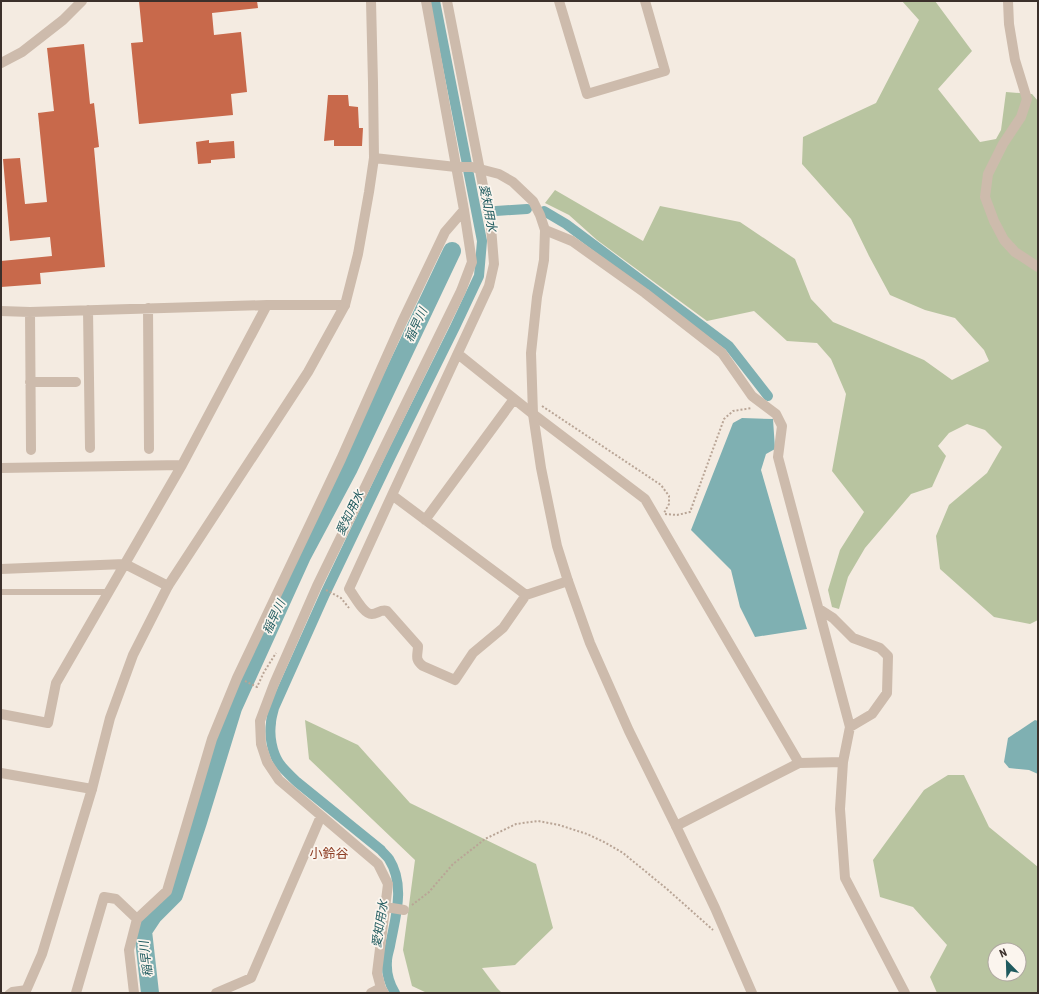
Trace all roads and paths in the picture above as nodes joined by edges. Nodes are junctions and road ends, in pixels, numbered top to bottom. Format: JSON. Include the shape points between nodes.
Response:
{"nodes":[{"id":1,"x":82,"y":1,"type":"edge"},
{"id":2,"x":371,"y":1,"type":"edge"},
{"id":3,"x":426,"y":1,"type":"edge"},
{"id":4,"x":447,"y":1,"type":"edge"},
{"id":5,"x":559,"y":1,"type":"edge"},
{"id":6,"x":645,"y":1,"type":"edge"},
{"id":7,"x":1008,"y":1,"type":"edge"},
{"id":8,"x":1,"y":63,"type":"edge"},
{"id":9,"x":374,"y":158,"type":"junction"},
{"id":10,"x":456,"y":167,"type":"junction"},
{"id":11,"x":475,"y":168,"type":"junction"},
{"id":12,"x":464,"y":210,"type":"junction"},
{"id":13,"x":545,"y":230,"type":"junction"},
{"id":14,"x":1038,"y":267,"type":"edge"},
{"id":15,"x":344,"y":304,"type":"junction"},
{"id":16,"x":267,"y":305,"type":"junction"},
{"id":17,"x":148,"y":308,"type":"junction"},
{"id":18,"x":88,"y":310,"type":"junction"},
{"id":19,"x":1,"y":311,"type":"edge"},
{"id":20,"x":30,"y":312,"type":"junction"},
{"id":21,"x":458,"y":354,"type":"junction"},
{"id":22,"x":30,"y":382,"type":"junction"},
{"id":23,"x":76,"y":382,"type":"dead end"},
{"id":24,"x":514,"y":399,"type":"junction"},
{"id":25,"x":532,"y":400,"type":"junction"},
{"id":26,"x":766,"y":406,"type":"junction"},
{"id":27,"x":533,"y":414,"type":"junction"},
{"id":28,"x":90,"y":448,"type":"dead end"},
{"id":29,"x":149,"y":449,"type":"dead end"},
{"id":30,"x":31,"y":450,"type":"dead end"},
{"id":31,"x":182,"y":465,"type":"junction"},
{"id":32,"x":1,"y":468,"type":"edge"},
{"id":33,"x":392,"y":495,"type":"junction"},
{"id":34,"x":660,"y":515,"type":"junction"},
{"id":35,"x":425,"y":520,"type":"junction"},
{"id":36,"x":125,"y":564,"type":"junction"},
{"id":37,"x":1,"y":569,"type":"edge"},
{"id":38,"x":568,"y":581,"type":"junction"},
{"id":39,"x":168,"y":586,"type":"junction"},
{"id":40,"x":321,"y":588,"type":"dead end"},
{"id":41,"x":1,"y":592,"type":"edge"},
{"id":42,"x":108,"y":592,"type":"junction"},
{"id":43,"x":333,"y":594,"type":"dead end"},
{"id":44,"x":526,"y":595,"type":"junction"},
{"id":45,"x":819,"y":609,"type":"junction"},
{"id":46,"x":1,"y":714,"type":"edge"},
{"id":47,"x":850,"y":727,"type":"junction"},
{"id":48,"x":842,"y":762,"type":"junction"},
{"id":49,"x":799,"y":763,"type":"junction"},
{"id":50,"x":1,"y":773,"type":"edge"},
{"id":51,"x":92,"y":789,"type":"junction"},
{"id":52,"x":321,"y":816,"type":"junction"},
{"id":53,"x":676,"y":826,"type":"junction"},
{"id":54,"x":388,"y":907,"type":"junction"},
{"id":55,"x":404,"y":910,"type":"joint"},
{"id":56,"x":137,"y":919,"type":"junction"},
{"id":57,"x":714,"y":931,"type":"dead end"},
{"id":58,"x":26,"y":990,"type":"edge"},
{"id":59,"x":382,"y":990,"type":"edge"},
{"id":60,"x":8,"y":993,"type":"edge"},
{"id":61,"x":76,"y":993,"type":"edge"},
{"id":62,"x":134,"y":993,"type":"edge"},
{"id":63,"x":216,"y":993,"type":"edge"},
{"id":64,"x":371,"y":993,"type":"edge"},
{"id":65,"x":752,"y":993,"type":"edge"},
{"id":66,"x":905,"y":993,"type":"edge"}],
"edges":[{"from":1,"to":8,"type":"street","via":[[63,20],[22,52]]},
{"from":2,"to":9,"type":"street"},
{"from":3,"to":10,"type":"street"},
{"from":4,"to":11,"type":"street"},
{"from":5,"to":6,"type":"street","via":[[587,94],[665,71]]},
{"from":7,"to":14,"type":"street","via":[[1014,60],[1027,99],[1021,116],[988,174],[986,197],[1004,240],[1015,252]]},
{"from":9,"to":10,"type":"street"},
{"from":9,"to":15,"type":"street","via":[[358,254]]},
{"from":10,"to":11,"type":"street"},
{"from":10,"to":12,"type":"street"},
{"from":11,"to":13,"type":"street","via":[[499,174],[514,182],[533,201]]},
{"from":11,"to":21,"type":"street","via":[[490,227],[494,264],[489,286]]},
{"from":12,"to":52,"type":"street","via":[[472,262],[461,291],[317,586],[260,721],[261,744],[267,762],[279,780]]},
{"from":12,"to":56,"type":"street","via":[[444,232],[341,459],[237,678],[212,739],[167,891]]},
{"from":13,"to":25,"type":"street","via":[[544,260],[531,353]]},
{"from":13,"to":26,"type":"street","via":[[572,241],[645,293],[722,353],[752,396]]},
{"from":15,"to":16,"type":"street"},
{"from":15,"to":39,"type":"street","via":[[308,372]]},
{"from":16,"to":17,"type":"street"},
{"from":16,"to":31,"type":"street"},
{"from":17,"to":18,"type":"street"},
{"from":17,"to":29,"type":"street"},
{"from":18,"to":20,"type":"street"},
{"from":18,"to":28,"type":"street"},
{"from":19,"to":20,"type":"street"},
{"from":20,"to":22,"type":"street"},
{"from":21,"to":24,"type":"street"},
{"from":21,"to":33,"type":"street"},
{"from":22,"to":23,"type":"street"},
{"from":22,"to":30,"type":"street"},
{"from":24,"to":27,"type":"street"},
{"from":24,"to":35,"type":"street"},
{"from":25,"to":27,"type":"street"},
{"from":25,"to":34,"type":"path","via":[[661,485],[669,496],[668,504]]},
{"from":26,"to":34,"type":"path","via":[[733,411],[724,419],[690,512]]},
{"from":26,"to":45,"type":"street","via":[[776,414],[782,426],[778,457]]},
{"from":27,"to":34,"type":"street","via":[[645,499]]},
{"from":27,"to":38,"type":"street","via":[[557,546]]},
{"from":31,"to":32,"type":"street"},
{"from":31,"to":36,"type":"street"},
{"from":33,"to":35,"type":"street"},
{"from":33,"to":44,"type":"street","via":[[349,589],[363,610],[369,614],[387,611],[418,646],[418,662],[423,666],[455,680],[473,653],[503,628]]},
{"from":34,"to":49,"type":"street"},
{"from":35,"to":44,"type":"street"},
{"from":36,"to":37,"type":"street"},
{"from":36,"to":39,"type":"street"},
{"from":36,"to":42,"type":"street"},
{"from":38,"to":44,"type":"street"},
{"from":38,"to":53,"type":"street","via":[[590,643],[629,731]]},
{"from":39,"to":51,"type":"street","via":[[130,662],[110,718]]},
{"from":40,"to":43,"type":"path"},
{"from":41,"to":42,"type":"lane"},
{"from":42,"to":46,"type":"street","via":[[56,683],[48,723]]},
{"from":45,"to":47,"type":"street"},
{"from":45,"to":47,"type":"street","via":[[833,618],[853,638],[880,648],[888,656],[887,693],[872,714]]},
{"from":47,"to":48,"type":"street"},
{"from":48,"to":49,"type":"street"},
{"from":48,"to":66,"type":"street","via":[[840,809],[844,878]]},
{"from":49,"to":53,"type":"street"},
{"from":50,"to":51,"type":"street"},
{"from":51,"to":58,"type":"street","via":[[42,954]]},
{"from":52,"to":54,"type":"street","via":[[378,864],[388,884]]},
{"from":52,"to":63,"type":"street","via":[[251,978]]},
{"from":53,"to":65,"type":"street"},
{"from":54,"to":55,"type":"street"},
{"from":54,"to":59,"type":"street","via":[[377,973]]},
{"from":55,"to":57,"type":"path","via":[[429,892],[453,864],[485,839],[516,824],[538,821],[580,832],[623,853],[667,888]]},
{"from":56,"to":61,"type":"street","via":[[116,899],[104,897]]},
{"from":56,"to":62,"type":"street","via":[[129,950]]},
{"from":58,"to":60,"type":"lane","via":[[12,990]]},
{"from":59,"to":64,"type":"street"}]}
